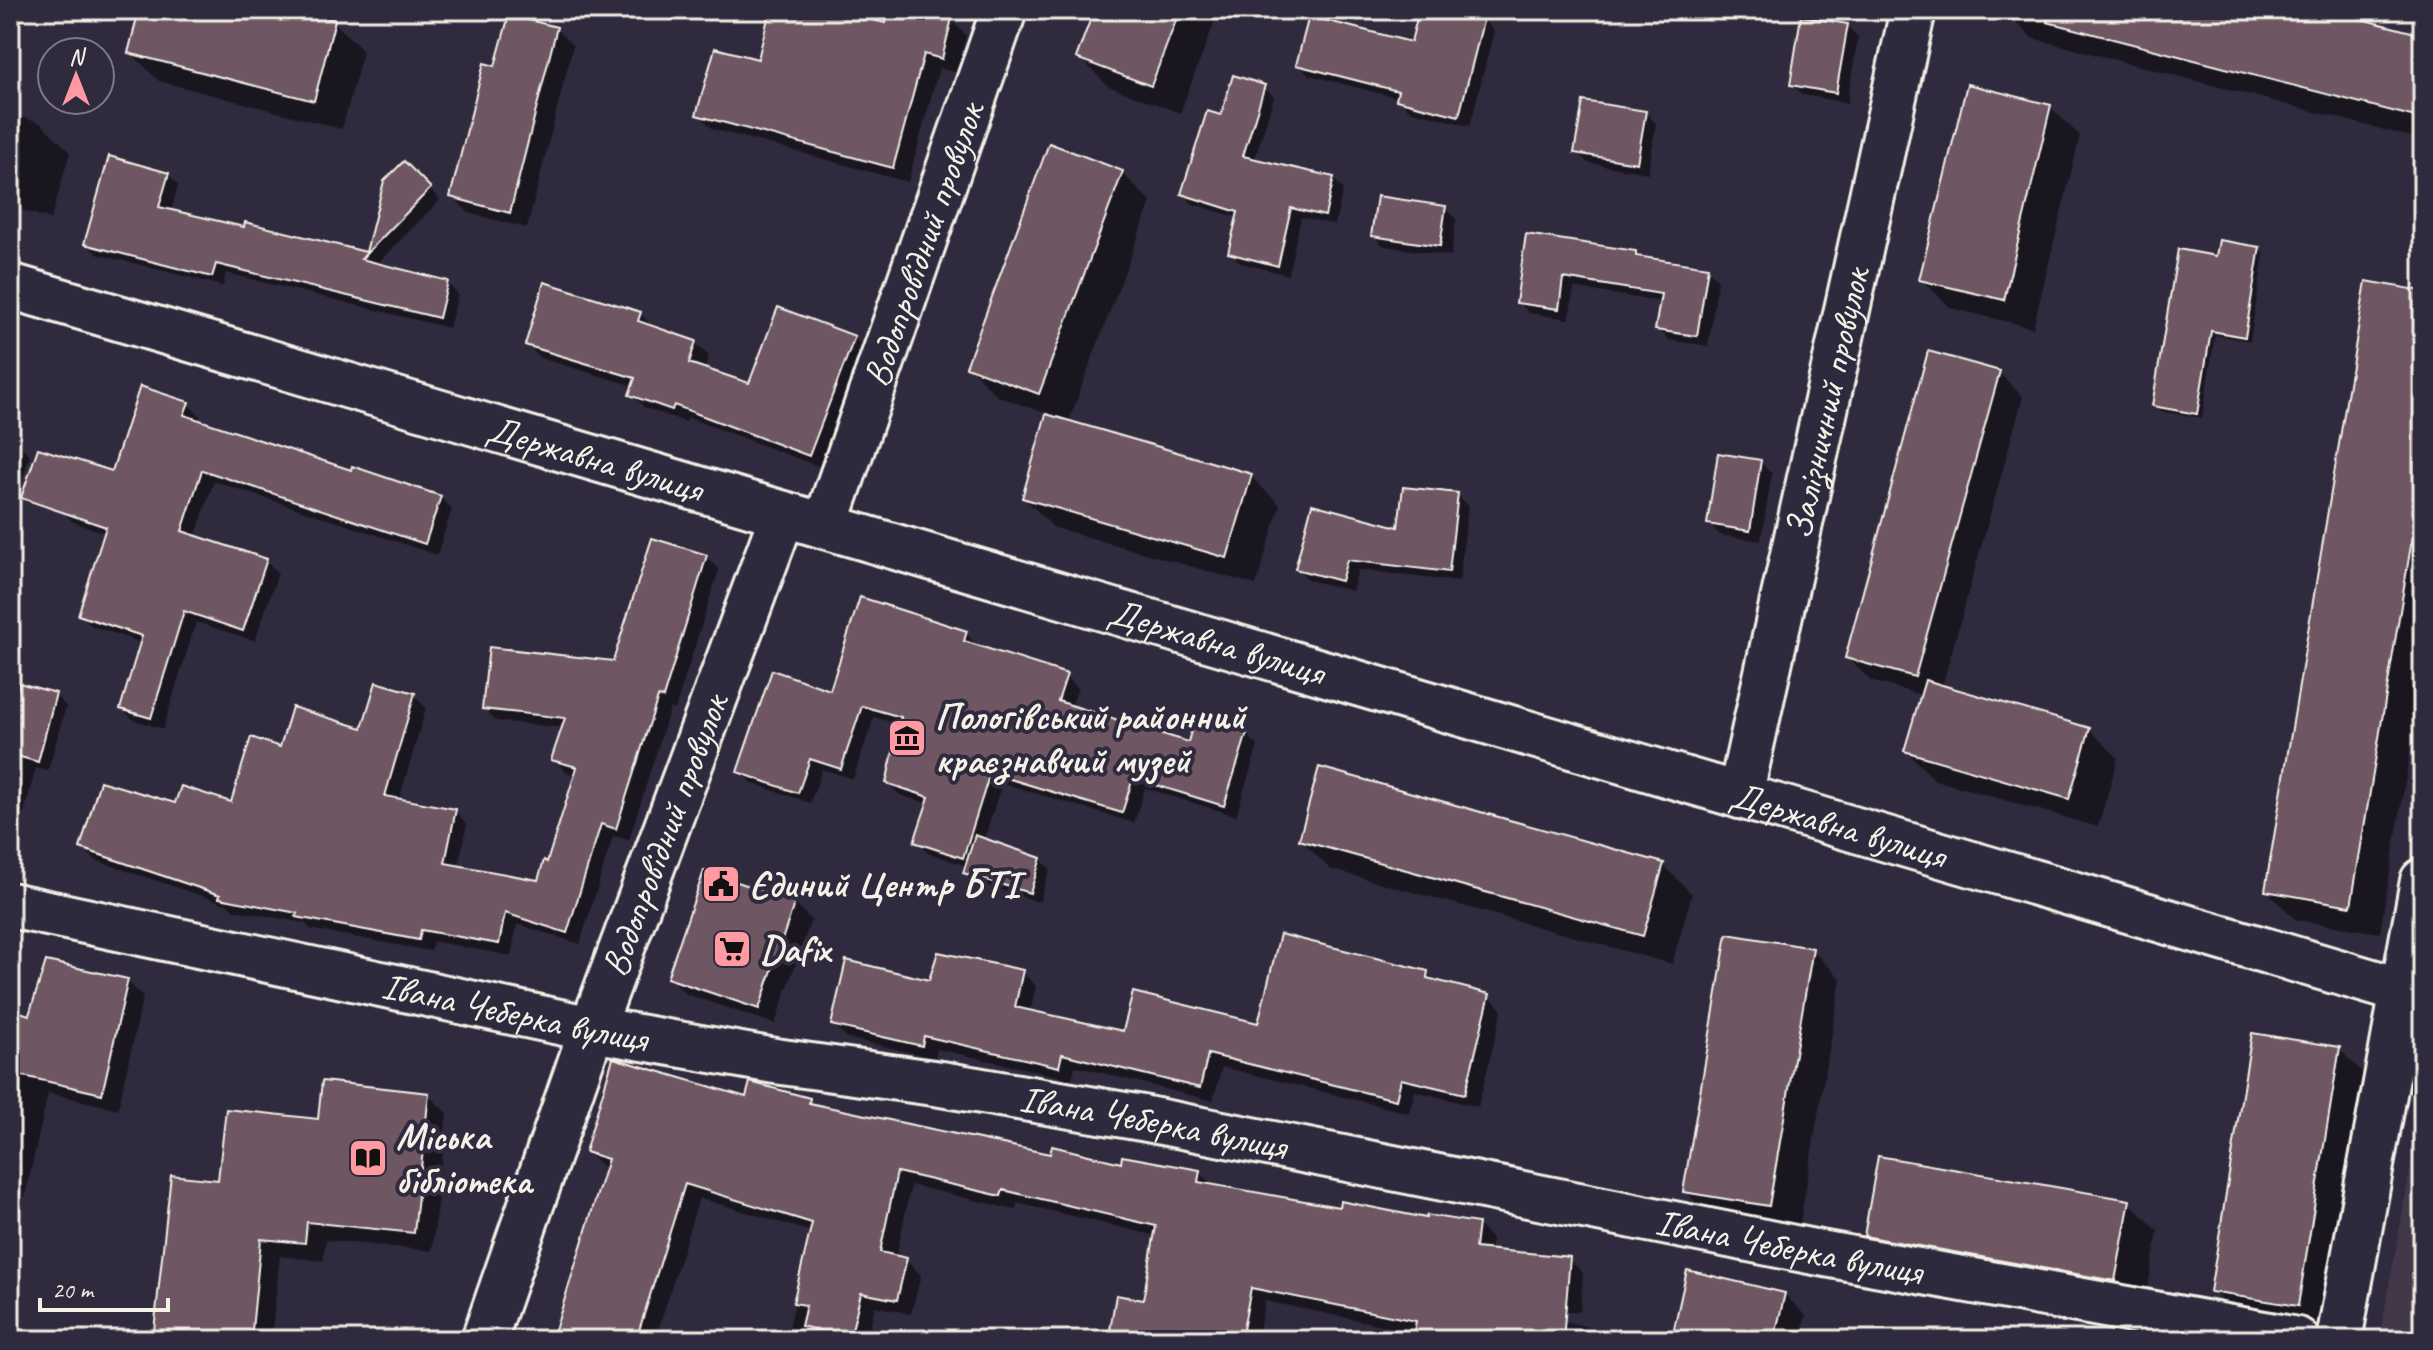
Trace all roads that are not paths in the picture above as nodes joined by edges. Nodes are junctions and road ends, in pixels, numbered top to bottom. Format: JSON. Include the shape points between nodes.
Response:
{"nodes":[{"id":1,"x":1004,"y":10,"type":"edge"},
{"id":2,"x":1913,"y":10,"type":"edge"},
{"id":3,"x":10,"y":286,"type":"edge"},
{"id":4,"x":783,"y":514,"type":"junction"},
{"id":5,"x":825,"y":526,"type":"junction"},
{"id":6,"x":1740,"y":796,"type":"junction"},
{"id":7,"x":2423,"y":881,"type":"edge"},
{"id":8,"x":10,"y":905,"type":"edge"},
{"id":9,"x":2413,"y":995,"type":"edge"},
{"id":10,"x":592,"y":1029,"type":"junction"},
{"id":11,"x":484,"y":1340,"type":"edge"},
{"id":12,"x":2297,"y":1340,"type":"edge"},
{"id":13,"x":2339,"y":1340,"type":"edge"}],
"edges":[{"from":1,"to":5,"type":"street","name":"Водопровідний провулок"},
{"from":2,"to":6,"type":"street","name":"Залізничний провулок"},
{"from":3,"to":4,"type":"street","name":"Державна вулиця"},
{"from":4,"to":5,"type":"street","name":"Державна вулиця"},
{"from":4,"to":10,"type":"street","name":"Водопровідний провулок"},
{"from":5,"to":6,"type":"street","name":"Державна вулиця"},
{"from":6,"to":9,"type":"street","name":"Державна вулиця"},
{"from":7,"to":9,"type":"street"},
{"from":8,"to":10,"type":"street","name":"Івана Чеберка вулиця"},
{"from":9,"to":13,"type":"street"},
{"from":10,"to":11,"type":"street","name":"Водопровідний провулок"},
{"from":10,"to":12,"type":"street","name":"Івана Чеберка вулиця","via":[[1142,1118],[1809,1251]]}]}
